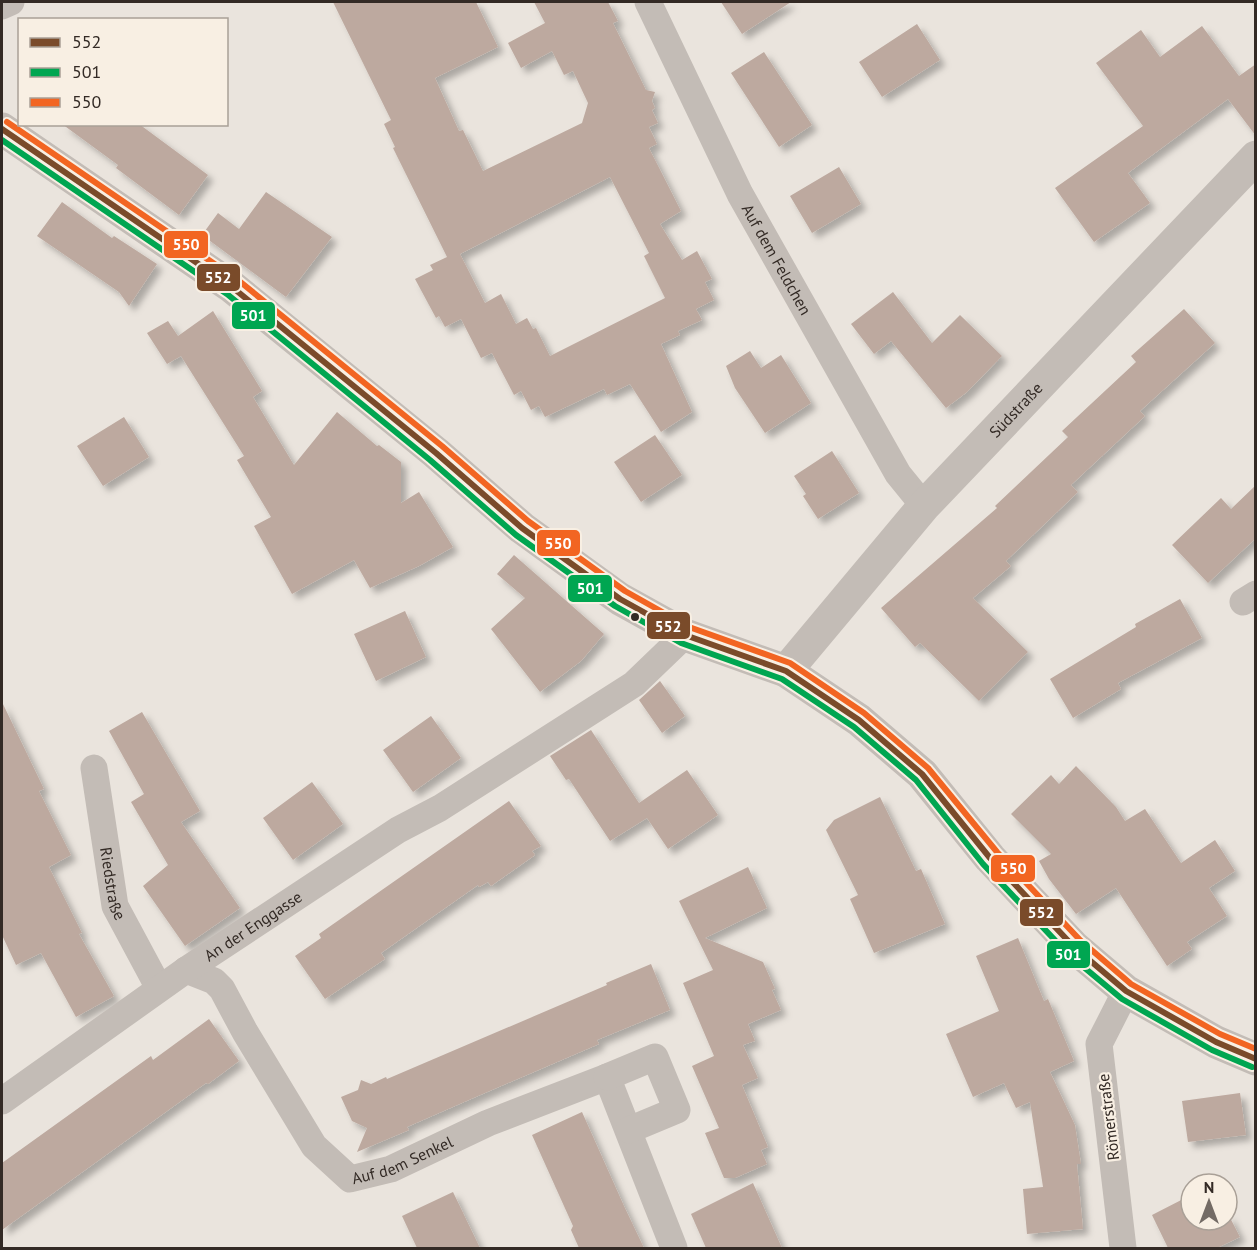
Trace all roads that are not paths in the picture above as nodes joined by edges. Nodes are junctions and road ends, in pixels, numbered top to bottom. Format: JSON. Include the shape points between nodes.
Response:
{"nodes":[{"id":1,"x":11,"y":2,"type":"edge"},
{"id":2,"x":648,"y":2,"type":"edge"},
{"id":3,"x":2,"y":6,"type":"edge"},
{"id":4,"x":2,"y":129,"type":"edge"},
{"id":5,"x":1256,"y":156,"type":"edge"},
{"id":6,"x":924,"y":506,"type":"junction"},
{"id":7,"x":685,"y":635,"type":"junction"},
{"id":8,"x":786,"y":671,"type":"junction"},
{"id":9,"x":94,"y":768,"type":"dead end"},
{"id":10,"x":186,"y":970,"type":"junction"},
{"id":11,"x":159,"y":988,"type":"junction"},
{"id":12,"x":1126,"y":991,"type":"junction"},
{"id":13,"x":1256,"y":1059,"type":"edge"},
{"id":14,"x":607,"y":1077,"type":"junction"},
{"id":15,"x":2,"y":1101,"type":"edge"},
{"id":16,"x":629,"y":1130,"type":"junction"},
{"id":17,"x":674,"y":1248,"type":"edge"},
{"id":18,"x":1123,"y":1248,"type":"edge"}],
"edges":[{"from":1,"to":3,"type":"street"},
{"from":2,"to":6,"type":"street","name":"Auf dem Feldchen","via":[[740,194],[898,474]]},
{"from":4,"to":7,"type":"street","via":[[232,287],[522,528],[620,599]]},
{"from":5,"to":6,"type":"street","name":"Südstraße"},
{"from":6,"to":8,"type":"street","name":"Südstraße"},
{"from":7,"to":8,"type":"street"},
{"from":7,"to":10,"type":"street","name":"An der Enggasse","via":[[634,684],[440,808],[398,830]]},
{"from":8,"to":12,"type":"street","via":[[859,720],[922,774],[1023,895],[1074,947]]},
{"from":9,"to":11,"type":"street","name":"Riedstraße","via":[[115,906]]},
{"from":10,"to":11,"type":"street","name":"An der Enggasse"},
{"from":10,"to":14,"type":"street","name":"Auf dem Senkel","via":[[214,981],[222,989],[314,1146],[350,1179],[391,1169],[488,1123]]},
{"from":11,"to":15,"type":"street","name":"An der Enggasse"},
{"from":12,"to":13,"type":"street","via":[[1216,1042]]},
{"from":12,"to":18,"type":"street","name":"Römerstraße","via":[[1099,1044]]},
{"from":14,"to":16,"type":"street"},
{"from":14,"to":16,"type":"street","name":"Auf dem Senkel","via":[[656,1058],[677,1110]]},
{"from":16,"to":17,"type":"street"}]}
